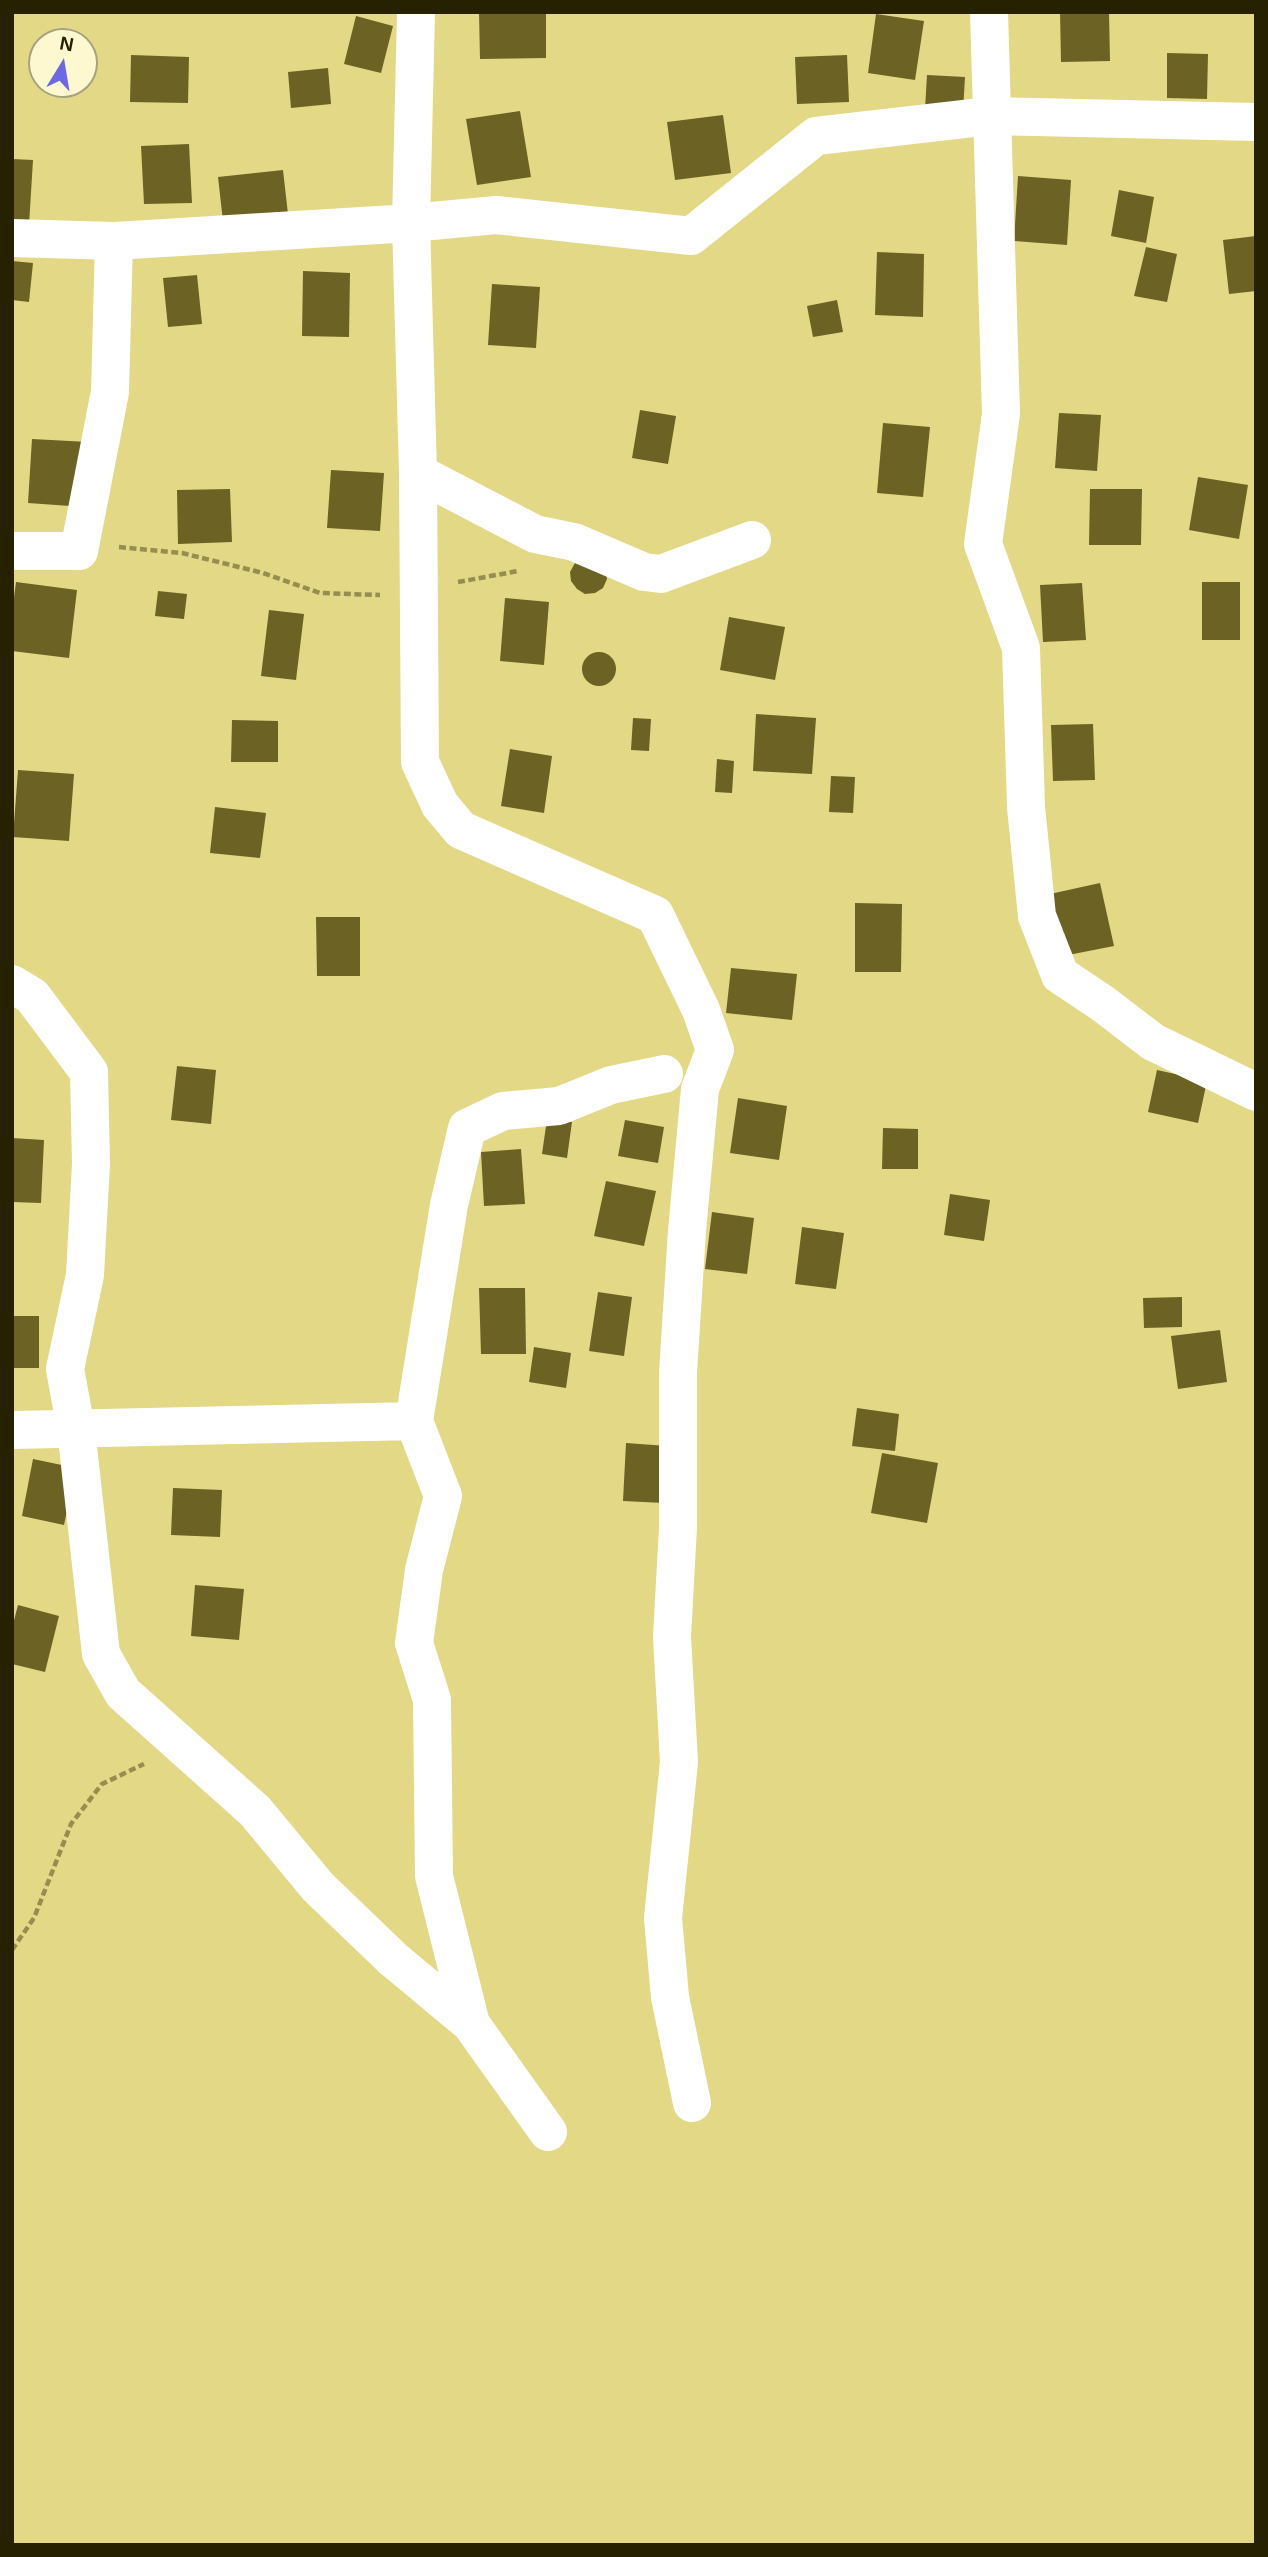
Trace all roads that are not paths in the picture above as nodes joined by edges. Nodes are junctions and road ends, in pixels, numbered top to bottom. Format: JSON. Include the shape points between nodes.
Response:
{"nodes":[{"id":1,"x":416,"y":12,"type":"edge"},
{"id":2,"x":989,"y":12,"type":"edge"},
{"id":3,"x":990,"y":116,"type":"junction"},
{"id":4,"x":1256,"y":122,"type":"edge"},
{"id":5,"x":411,"y":223,"type":"junction"},
{"id":6,"x":12,"y":238,"type":"edge"},
{"id":7,"x":114,"y":241,"type":"junction"},
{"id":8,"x":418,"y":473,"type":"junction"},
{"id":9,"x":752,"y":540,"type":"dead end"},
{"id":10,"x":12,"y":551,"type":"edge"},
{"id":11,"x":12,"y":984,"type":"edge"},
{"id":12,"x":664,"y":1074,"type":"dead end"},
{"id":13,"x":1256,"y":1093,"type":"edge"},
{"id":14,"x":414,"y":1421,"type":"junction"},
{"id":15,"x":76,"y":1429,"type":"junction"},
{"id":16,"x":12,"y":1430,"type":"edge"},
{"id":17,"x":471,"y":2024,"type":"junction"},
{"id":18,"x":692,"y":2103,"type":"dead end"},
{"id":19,"x":548,"y":2132,"type":"dead end"}],
"edges":[{"from":1,"to":5,"type":"street"},
{"from":2,"to":3,"type":"street"},
{"from":3,"to":4,"type":"street"},
{"from":3,"to":5,"type":"street","via":[[816,136],[691,236],[496,215]]},
{"from":3,"to":13,"type":"street","via":[[1001,414],[983,544],[1021,648],[1026,807],[1037,916],[1060,975],[1153,1042]]},
{"from":5,"to":7,"type":"street"},
{"from":5,"to":8,"type":"street"},
{"from":6,"to":7,"type":"street"},
{"from":7,"to":10,"type":"street","via":[[110,392],[79,551]]},
{"from":8,"to":9,"type":"street","via":[[535,534],[574,542],[644,572],[661,574]]},
{"from":8,"to":18,"type":"street","via":[[419,762],[440,805],[461,830],[654,915],[715,1049],[700,1089],[678,1373],[672,1637],[679,1762],[663,1918],[670,1997]]},
{"from":11,"to":15,"type":"street","via":[[32,996],[89,1072],[91,1164],[85,1275],[65,1369]]},
{"from":12,"to":14,"type":"street","via":[[611,1085],[559,1106],[503,1111],[467,1128],[449,1205]]},
{"from":14,"to":15,"type":"street"},
{"from":14,"to":17,"type":"street","via":[[443,1496],[424,1570],[414,1643],[432,1700],[434,1877]]},
{"from":15,"to":16,"type":"street"},
{"from":15,"to":17,"type":"street","via":[[101,1654],[123,1693],[255,1811],[318,1887],[393,1959]]},
{"from":17,"to":19,"type":"street"}]}
